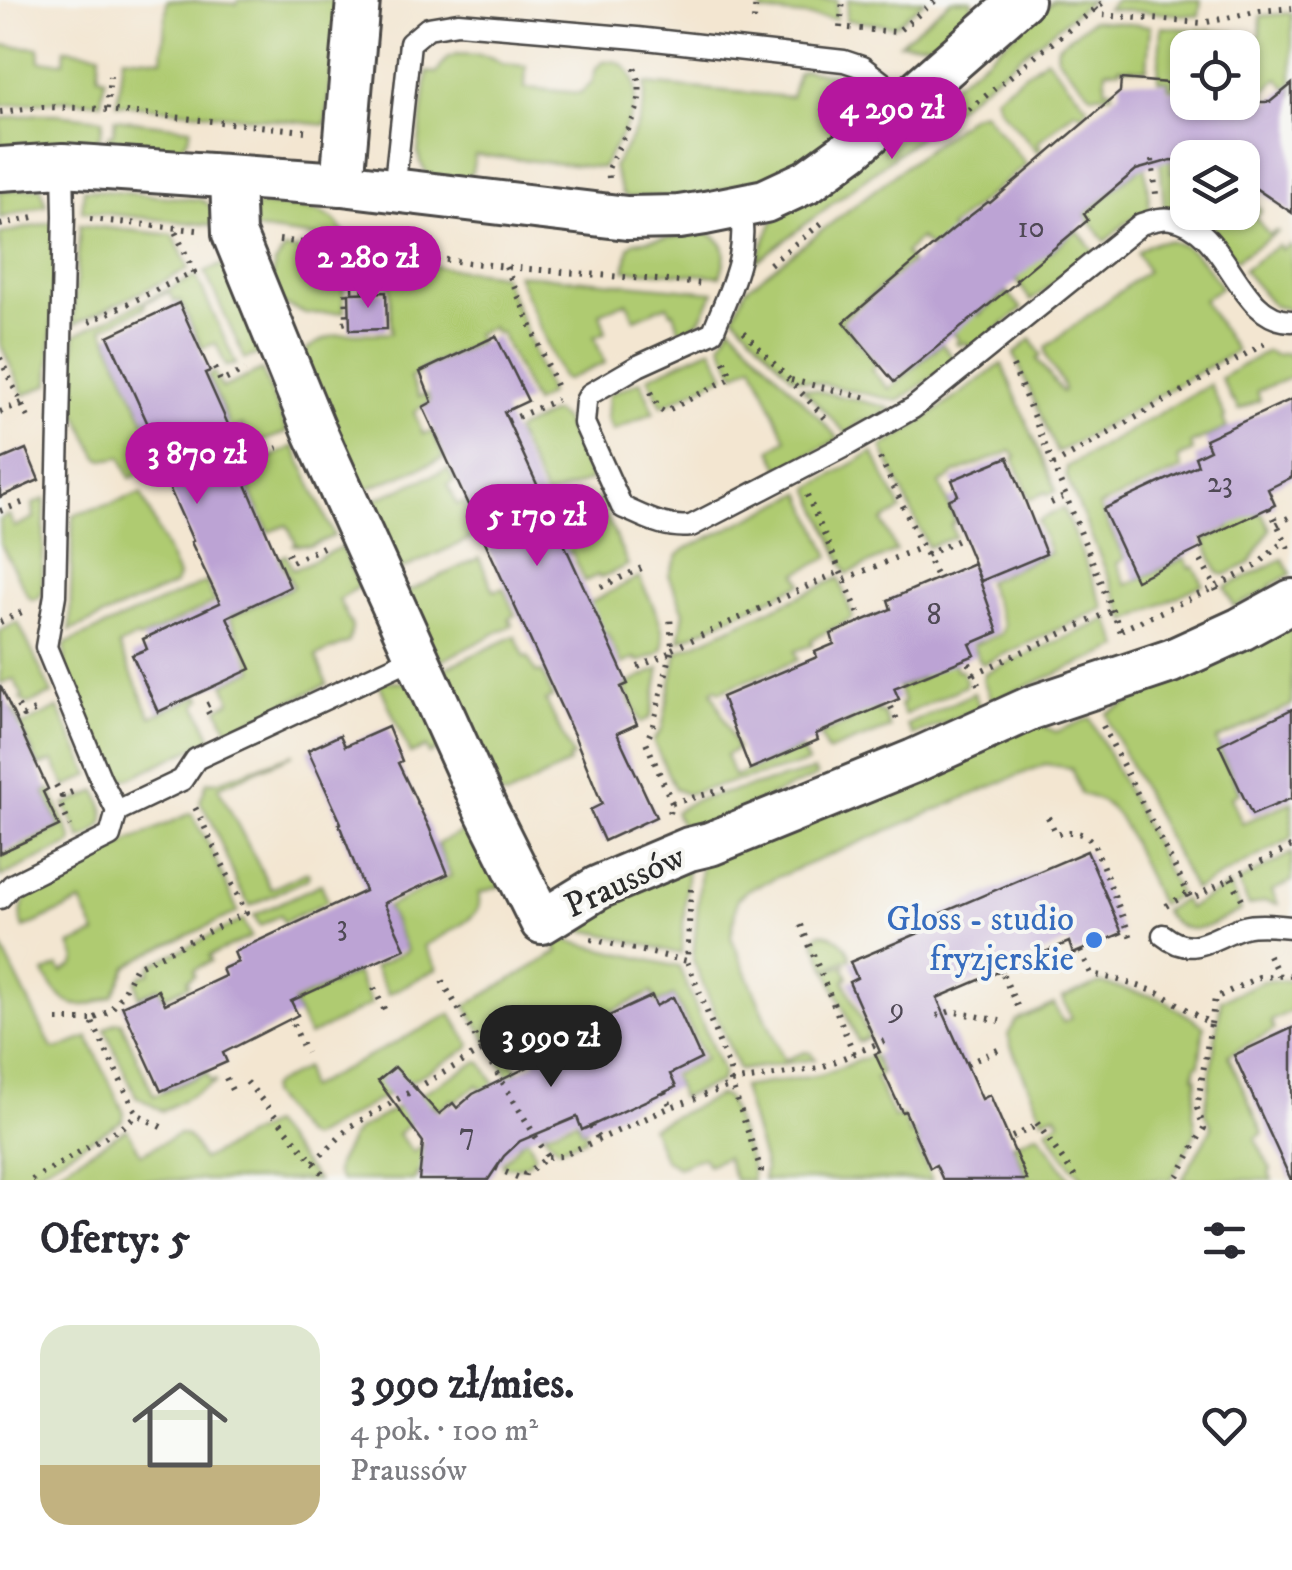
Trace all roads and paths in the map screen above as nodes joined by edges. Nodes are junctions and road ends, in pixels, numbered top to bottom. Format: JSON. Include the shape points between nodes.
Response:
{"nodes":[{"id":1,"x":358,"y":0,"type":"edge"},
{"id":2,"x":756,"y":0,"type":"edge"},
{"id":3,"x":843,"y":0,"type":"edge"},
{"id":4,"x":936,"y":0,"type":"edge"},
{"id":5,"x":1022,"y":0,"type":"edge"},
{"id":6,"x":1095,"y":8,"type":"dead end"},
{"id":7,"x":1292,"y":8,"type":"edge"},
{"id":8,"x":736,"y":19,"type":"dead end"},
{"id":9,"x":754,"y":20,"type":"junction"},
{"id":10,"x":771,"y":22,"type":"dead end"},
{"id":11,"x":823,"y":26,"type":"dead end"},
{"id":12,"x":840,"y":28,"type":"junction"},
{"id":13,"x":628,"y":60,"type":"dead end"},
{"id":14,"x":110,"y":76,"type":"dead end"},
{"id":15,"x":906,"y":101,"type":"junction"},
{"id":16,"x":107,"y":109,"type":"junction"},
{"id":17,"x":0,"y":112,"type":"edge"},
{"id":18,"x":346,"y":134,"type":"junction"},
{"id":19,"x":64,"y":165,"type":"junction"},
{"id":20,"x":0,"y":169,"type":"edge"},
{"id":21,"x":232,"y":177,"type":"junction"},
{"id":22,"x":342,"y":184,"type":"junction"},
{"id":23,"x":394,"y":191,"type":"junction"},
{"id":24,"x":740,"y":206,"type":"junction"},
{"id":25,"x":613,"y":217,"type":"junction"},
{"id":26,"x":174,"y":228,"type":"dead end"},
{"id":27,"x":371,"y":252,"type":"dead end"},
{"id":28,"x":506,"y":267,"type":"dead end"},
{"id":29,"x":721,"y":310,"type":"junction"},
{"id":30,"x":1287,"y":321,"type":"edge"},
{"id":31,"x":344,"y":323,"type":"dead end"},
{"id":32,"x":61,"y":330,"type":"junction"},
{"id":33,"x":215,"y":368,"type":"dead end"},
{"id":34,"x":245,"y":370,"type":"dead end"},
{"id":35,"x":1014,"y":370,"type":"dead end"},
{"id":36,"x":731,"y":376,"type":"dead end"},
{"id":37,"x":790,"y":380,"type":"junction"},
{"id":38,"x":651,"y":392,"type":"dead end"},
{"id":39,"x":877,"y":400,"type":"dead end"},
{"id":40,"x":584,"y":422,"type":"junction"},
{"id":41,"x":849,"y":444,"type":"junction"},
{"id":42,"x":882,"y":462,"type":"dead end"},
{"id":43,"x":1054,"y":465,"type":"junction"},
{"id":44,"x":806,"y":494,"type":"dead end"},
{"id":45,"x":1066,"y":496,"type":"junction"},
{"id":46,"x":1051,"y":502,"type":"dead end"},
{"id":47,"x":1269,"y":508,"type":"dead end"},
{"id":48,"x":1292,"y":516,"type":"edge"},
{"id":49,"x":1277,"y":524,"type":"junction"},
{"id":50,"x":964,"y":538,"type":"dead end"},
{"id":51,"x":1286,"y":540,"type":"junction"},
{"id":52,"x":924,"y":551,"type":"junction"},
{"id":53,"x":1292,"y":554,"type":"edge"},
{"id":54,"x":1201,"y":561,"type":"dead end"},
{"id":55,"x":648,"y":566,"type":"dead end"},
{"id":56,"x":843,"y":575,"type":"junction"},
{"id":57,"x":938,"y":579,"type":"dead end"},
{"id":58,"x":601,"y":587,"type":"dead end"},
{"id":59,"x":1215,"y":587,"type":"junction"},
{"id":60,"x":1292,"y":601,"type":"edge"},
{"id":61,"x":1223,"y":603,"type":"dead end"},
{"id":62,"x":1113,"y":610,"type":"junction"},
{"id":63,"x":670,"y":615,"type":"dead end"},
{"id":64,"x":14,"y":616,"type":"dead end"},
{"id":65,"x":862,"y":621,"type":"dead end"},
{"id":66,"x":0,"y":622,"type":"edge"},
{"id":67,"x":1120,"y":630,"type":"junction"},
{"id":68,"x":1126,"y":645,"type":"dead end"},
{"id":69,"x":671,"y":651,"type":"junction"},
{"id":70,"x":417,"y":656,"type":"junction"},
{"id":71,"x":969,"y":662,"type":"dead end"},
{"id":72,"x":638,"y":667,"type":"dead end"},
{"id":73,"x":974,"y":674,"type":"junction"},
{"id":74,"x":1085,"y":690,"type":"junction"},
{"id":75,"x":981,"y":692,"type":"dead end"},
{"id":76,"x":18,"y":706,"type":"dead end"},
{"id":77,"x":38,"y":709,"type":"dead end"},
{"id":78,"x":661,"y":778,"type":"dead end"},
{"id":79,"x":182,"y":780,"type":"junction"},
{"id":80,"x":56,"y":785,"type":"dead end"},
{"id":81,"x":81,"y":789,"type":"dead end"},
{"id":82,"x":62,"y":796,"type":"junction"},
{"id":83,"x":61,"y":806,"type":"dead end"},
{"id":84,"x":117,"y":811,"type":"junction"},
{"id":85,"x":1048,"y":816,"type":"dead end"},
{"id":86,"x":1292,"y":846,"type":"edge"},
{"id":87,"x":691,"y":894,"type":"dead end"},
{"id":88,"x":1187,"y":894,"type":"junction"},
{"id":89,"x":0,"y":898,"type":"edge"},
{"id":90,"x":1161,"y":908,"type":"dead end"},
{"id":91,"x":542,"y":922,"type":"junction"},
{"id":92,"x":801,"y":924,"type":"dead end"},
{"id":93,"x":1132,"y":924,"type":"dead end"},
{"id":94,"x":1292,"y":928,"type":"edge"},
{"id":95,"x":1163,"y":935,"type":"dead end"},
{"id":96,"x":1081,"y":951,"type":"dead end"},
{"id":97,"x":687,"y":962,"type":"junction"},
{"id":98,"x":1292,"y":975,"type":"edge"},
{"id":99,"x":1003,"y":976,"type":"dead end"},
{"id":100,"x":442,"y":981,"type":"dead end"},
{"id":101,"x":374,"y":988,"type":"dead end"},
{"id":102,"x":1017,"y":1006,"type":"dead end"},
{"id":103,"x":386,"y":1013,"type":"dead end"},
{"id":104,"x":936,"y":1016,"type":"dead end"},
{"id":105,"x":58,"y":1020,"type":"dead end"},
{"id":106,"x":91,"y":1020,"type":"junction"},
{"id":107,"x":1000,"y":1021,"type":"dead end"},
{"id":108,"x":293,"y":1024,"type":"dead end"},
{"id":109,"x":1211,"y":1024,"type":"junction"},
{"id":110,"x":884,"y":1041,"type":"dead end"},
{"id":111,"x":1002,"y":1048,"type":"dead end"},
{"id":112,"x":483,"y":1050,"type":"junction"},
{"id":113,"x":306,"y":1052,"type":"dead end"},
{"id":114,"x":854,"y":1054,"type":"junction"},
{"id":115,"x":967,"y":1064,"type":"dead end"},
{"id":116,"x":226,"y":1078,"type":"dead end"},
{"id":117,"x":247,"y":1082,"type":"dead end"},
{"id":118,"x":732,"y":1083,"type":"junction"},
{"id":119,"x":232,"y":1090,"type":"dead end"},
{"id":120,"x":664,"y":1092,"type":"dead end"},
{"id":121,"x":671,"y":1107,"type":"junction"},
{"id":122,"x":137,"y":1114,"type":"junction"},
{"id":123,"x":591,"y":1126,"type":"dead end"},
{"id":124,"x":160,"y":1127,"type":"dead end"},
{"id":125,"x":1012,"y":1138,"type":"dead end"},
{"id":126,"x":599,"y":1140,"type":"junction"},
{"id":127,"x":548,"y":1157,"type":"junction"},
{"id":128,"x":314,"y":1162,"type":"junction"},
{"id":129,"x":496,"y":1168,"type":"dead end"},
{"id":130,"x":326,"y":1178,"type":"edge"},
{"id":131,"x":32,"y":1180,"type":"edge"},
{"id":132,"x":524,"y":1180,"type":"edge"},
{"id":133,"x":760,"y":1180,"type":"edge"},
{"id":134,"x":1077,"y":1180,"type":"edge"},
{"id":135,"x":1176,"y":1180,"type":"edge"}],
"edges":[{"from":1,"to":18,"type":"street"},
{"from":2,"to":9,"type":"path"},
{"from":3,"to":12,"type":"path"},
{"from":4,"to":12,"type":"path","via":[[896,32]]},
{"from":5,"to":15,"type":"street"},
{"from":6,"to":7,"type":"path","via":[[1101,14],[1202,22]]},
{"from":8,"to":9,"type":"path"},
{"from":9,"to":10,"type":"path"},
{"from":11,"to":12,"type":"path"},
{"from":13,"to":25,"type":"path","via":[[640,89],[633,122],[608,169]]},
{"from":14,"to":16,"type":"path"},
{"from":15,"to":23,"type":"lane","via":[[844,61],[458,23],[428,28],[410,43]]},
{"from":15,"to":24,"type":"street","via":[[808,181]]},
{"from":16,"to":17,"type":"path"},
{"from":16,"to":18,"type":"path"},
{"from":18,"to":22,"type":"street"},
{"from":19,"to":20,"type":"street"},
{"from":19,"to":21,"type":"street"},
{"from":19,"to":32,"type":"lane"},
{"from":21,"to":22,"type":"street"},
{"from":21,"to":70,"type":"street","name":"Praussów","via":[[240,250]]},
{"from":22,"to":23,"type":"street"},
{"from":23,"to":25,"type":"street"},
{"from":24,"to":25,"type":"street","via":[[679,217]]},
{"from":24,"to":29,"type":"lane","via":[[742,257]]},
{"from":26,"to":32,"type":"path","via":[[194,272]]},
{"from":27,"to":31,"type":"path","via":[[372,288],[346,289]]},
{"from":28,"to":40,"type":"path","via":[[562,398]]},
{"from":29,"to":37,"type":"path"},
{"from":29,"to":40,"type":"lane","via":[[712,332],[590,394]]},
{"from":30,"to":41,"type":"lane","via":[[1260,309],[1194,229],[1175,219],[1151,220],[1134,227],[913,408]]},
{"from":30,"to":43,"type":"path","via":[[1277,336]]},
{"from":32,"to":84,"type":"lane","via":[[55,595],[46,648]]},
{"from":33,"to":34,"type":"path","via":[[221,382]]},
{"from":35,"to":43,"type":"path"},
{"from":36,"to":38,"type":"path","via":[[664,412]]},
{"from":37,"to":39,"type":"path"},
{"from":37,"to":41,"type":"path"},
{"from":40,"to":41,"type":"lane","via":[[622,507],[681,527]]},
{"from":42,"to":52,"type":"path"},
{"from":43,"to":45,"type":"path"},
{"from":44,"to":56,"type":"path"},
{"from":45,"to":46,"type":"path"},
{"from":45,"to":62,"type":"path"},
{"from":47,"to":49,"type":"path"},
{"from":48,"to":49,"type":"path"},
{"from":49,"to":51,"type":"path"},
{"from":50,"to":52,"type":"path"},
{"from":51,"to":53,"type":"path"},
{"from":51,"to":59,"type":"path","via":[[1256,566]]},
{"from":52,"to":56,"type":"path"},
{"from":52,"to":57,"type":"path"},
{"from":54,"to":59,"type":"path"},
{"from":55,"to":58,"type":"path"},
{"from":56,"to":65,"type":"path"},
{"from":56,"to":69,"type":"path"},
{"from":59,"to":61,"type":"path"},
{"from":59,"to":67,"type":"path"},
{"from":60,"to":74,"type":"street","name":"Praussów","via":[[1171,661]]},
{"from":62,"to":67,"type":"path"},
{"from":62,"to":73,"type":"path"},
{"from":63,"to":69,"type":"path"},
{"from":64,"to":66,"type":"path"},
{"from":67,"to":68,"type":"path"},
{"from":69,"to":72,"type":"path"},
{"from":69,"to":78,"type":"path","via":[[646,742]]},
{"from":70,"to":79,"type":"lane","via":[[196,759]]},
{"from":70,"to":91,"type":"street","name":"Praussów"},
{"from":71,"to":73,"type":"path"},
{"from":73,"to":75,"type":"path"},
{"from":74,"to":88,"type":"path"},
{"from":74,"to":91,"type":"street","name":"Praussów","via":[[671,856],[599,887]]},
{"from":76,"to":77,"type":"path","via":[[23,716]]},
{"from":79,"to":84,"type":"lane"},
{"from":79,"to":106,"type":"path","via":[[246,913],[135,968],[110,1011]]},
{"from":80,"to":82,"type":"path"},
{"from":81,"to":82,"type":"path"},
{"from":82,"to":83,"type":"path"},
{"from":84,"to":89,"type":"lane","via":[[110,836],[12,885]]},
{"from":85,"to":93,"type":"path","via":[[1056,834],[1077,832],[1094,844],[1126,927]]},
{"from":86,"to":88,"type":"path","via":[[1191,899]]},
{"from":87,"to":97,"type":"path"},
{"from":88,"to":90,"type":"path"},
{"from":91,"to":97,"type":"path"},
{"from":92,"to":114,"type":"path"},
{"from":94,"to":95,"type":"lane","via":[[1245,927],[1191,946]]},
{"from":96,"to":109,"type":"path","via":[[1091,974],[1160,992]]},
{"from":97,"to":118,"type":"path"},
{"from":98,"to":109,"type":"path","via":[[1259,976],[1215,998]]},
{"from":99,"to":102,"type":"path"},
{"from":100,"to":112,"type":"path"},
{"from":101,"to":103,"type":"path"},
{"from":104,"to":107,"type":"path","via":[[951,1010]]},
{"from":105,"to":106,"type":"path"},
{"from":106,"to":122,"type":"path"},
{"from":108,"to":113,"type":"path"},
{"from":109,"to":135,"type":"path","via":[[1197,1108],[1204,1128]]},
{"from":110,"to":114,"type":"path"},
{"from":111,"to":115,"type":"path"},
{"from":112,"to":127,"type":"path"},
{"from":112,"to":128,"type":"path","via":[[351,1126]]},
{"from":114,"to":118,"type":"path","via":[[820,1068]]},
{"from":116,"to":119,"type":"path"},
{"from":117,"to":128,"type":"path"},
{"from":118,"to":121,"type":"path"},
{"from":118,"to":133,"type":"path"},
{"from":120,"to":121,"type":"path"},
{"from":121,"to":126,"type":"path"},
{"from":122,"to":124,"type":"path"},
{"from":122,"to":131,"type":"path"},
{"from":123,"to":126,"type":"path"},
{"from":125,"to":134,"type":"path","via":[[1038,1124]]},
{"from":126,"to":127,"type":"path"},
{"from":127,"to":132,"type":"path"},
{"from":128,"to":130,"type":"path"},
{"from":129,"to":132,"type":"path"}]}
